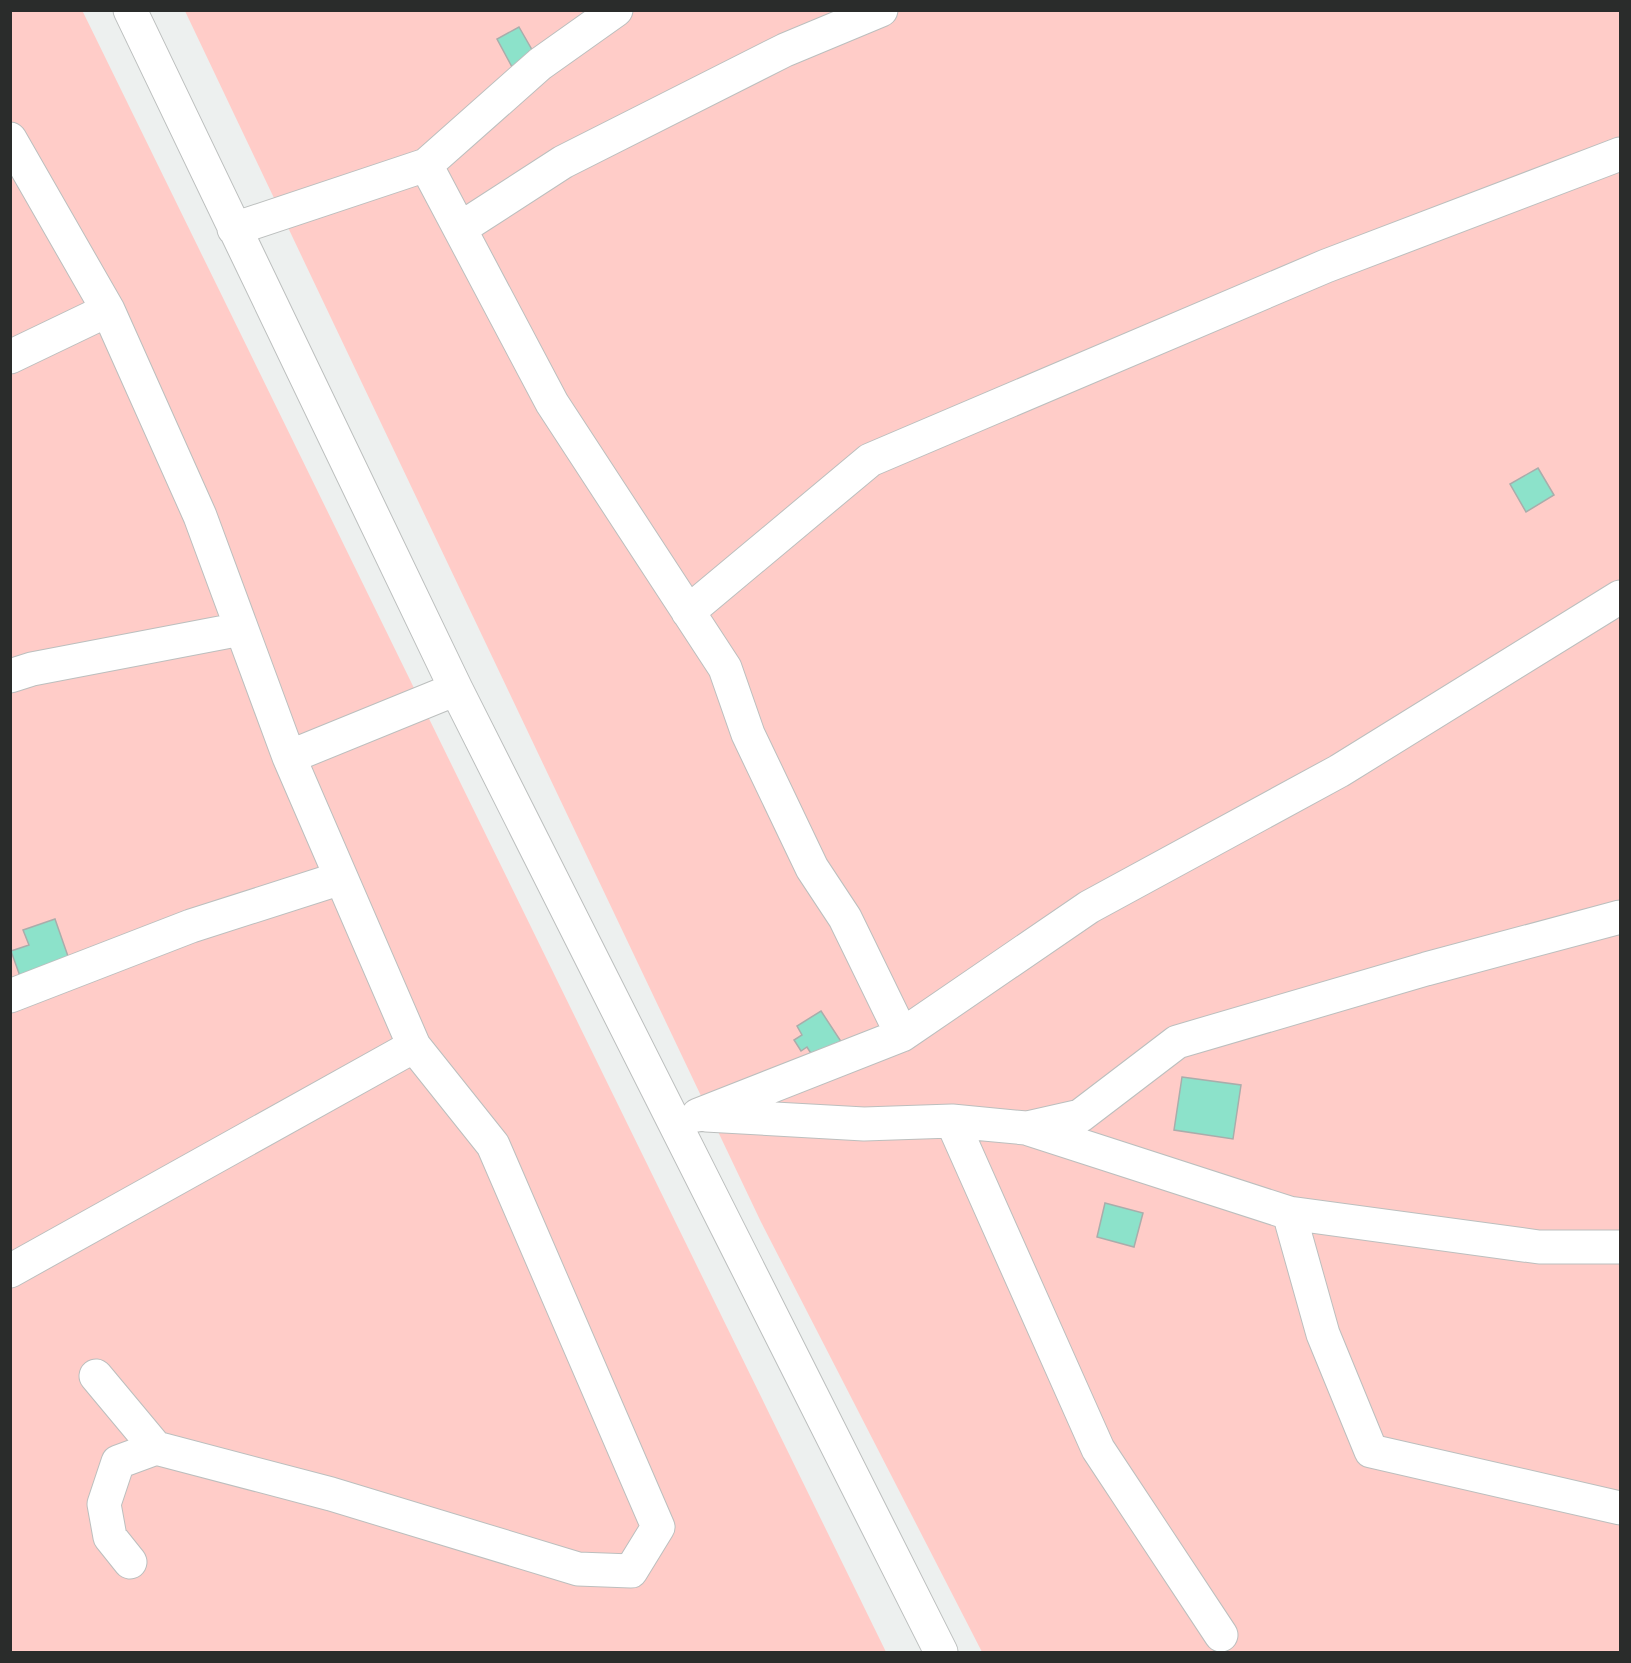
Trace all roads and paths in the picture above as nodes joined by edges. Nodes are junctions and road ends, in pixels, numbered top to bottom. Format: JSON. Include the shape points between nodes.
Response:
{"nodes":[{"id":1,"x":130,"y":10,"type":"edge"},
{"id":2,"x":616,"y":10,"type":"edge"},
{"id":3,"x":881,"y":10,"type":"edge"},
{"id":4,"x":10,"y":139,"type":"edge"},
{"id":5,"x":1620,"y":154,"type":"edge"},
{"id":6,"x":426,"y":165,"type":"junction"},
{"id":7,"x":461,"y":228,"type":"junction"},
{"id":8,"x":234,"y":229,"type":"junction"},
{"id":9,"x":108,"y":310,"type":"junction"},
{"id":10,"x":10,"y":357,"type":"edge"},
{"id":11,"x":1620,"y":597,"type":"edge"},
{"id":12,"x":688,"y":612,"type":"junction"},
{"id":13,"x":242,"y":629,"type":"junction"},
{"id":14,"x":10,"y":676,"type":"edge"},
{"id":15,"x":456,"y":689,"type":"junction"},
{"id":16,"x":289,"y":756,"type":"junction"},
{"id":17,"x":341,"y":878,"type":"junction"},
{"id":18,"x":1620,"y":917,"type":"edge"},
{"id":19,"x":10,"y":996,"type":"edge"},
{"id":20,"x":902,"y":1035,"type":"junction"},
{"id":21,"x":414,"y":1046,"type":"junction"},
{"id":22,"x":684,"y":1115,"type":"junction"},
{"id":23,"x":952,"y":1121,"type":"junction"},
{"id":24,"x":1026,"y":1128,"type":"junction"},
{"id":25,"x":1289,"y":1213,"type":"junction"},
{"id":26,"x":1620,"y":1247,"type":"edge"},
{"id":27,"x":10,"y":1271,"type":"edge"},
{"id":28,"x":96,"y":1376,"type":"dead end"},
{"id":29,"x":156,"y":1448,"type":"junction"},
{"id":30,"x":1620,"y":1508,"type":"edge"},
{"id":31,"x":130,"y":1562,"type":"dead end"},
{"id":32,"x":1221,"y":1635,"type":"dead end"},
{"id":33,"x":941,"y":1653,"type":"edge"}],
"edges":[{"from":1,"to":8,"type":"street"},
{"from":2,"to":6,"type":"street","via":[[540,64]]},
{"from":3,"to":7,"type":"street","via":[[784,50],[563,162]]},
{"from":4,"to":9,"type":"street"},
{"from":5,"to":12,"type":"street","via":[[1326,266],[870,460]]},
{"from":6,"to":7,"type":"street"},
{"from":6,"to":8,"type":"street"},
{"from":7,"to":12,"type":"street","via":[[552,403]]},
{"from":8,"to":15,"type":"street"},
{"from":9,"to":10,"type":"street"},
{"from":9,"to":13,"type":"street","via":[[200,516]]},
{"from":11,"to":20,"type":"street","via":[[1339,771],[1089,907]]},
{"from":12,"to":20,"type":"street","via":[[725,668],[748,734],[812,868],[845,918]]},
{"from":13,"to":14,"type":"street"},
{"from":13,"to":16,"type":"street"},
{"from":15,"to":16,"type":"street"},
{"from":15,"to":22,"type":"street"},
{"from":16,"to":17,"type":"street"},
{"from":17,"to":19,"type":"street","via":[[191,926]]},
{"from":17,"to":21,"type":"street"},
{"from":18,"to":24,"type":"street","via":[[1177,1042],[1080,1116]]},
{"from":20,"to":22,"type":"street"},
{"from":21,"to":27,"type":"street"},
{"from":21,"to":29,"type":"street","via":[[493,1145],[658,1527],[632,1571],[578,1569],[331,1494]]},
{"from":22,"to":23,"type":"street","via":[[864,1124]]},
{"from":22,"to":33,"type":"street"},
{"from":23,"to":24,"type":"street"},
{"from":23,"to":32,"type":"street","via":[[1098,1449]]},
{"from":24,"to":25,"type":"street"},
{"from":25,"to":26,"type":"street","via":[[1539,1247]]},
{"from":25,"to":30,"type":"street","via":[[1323,1334],[1371,1451]]},
{"from":28,"to":29,"type":"street"},
{"from":29,"to":31,"type":"street","via":[[118,1461],[104,1504],[110,1538]]}]}
